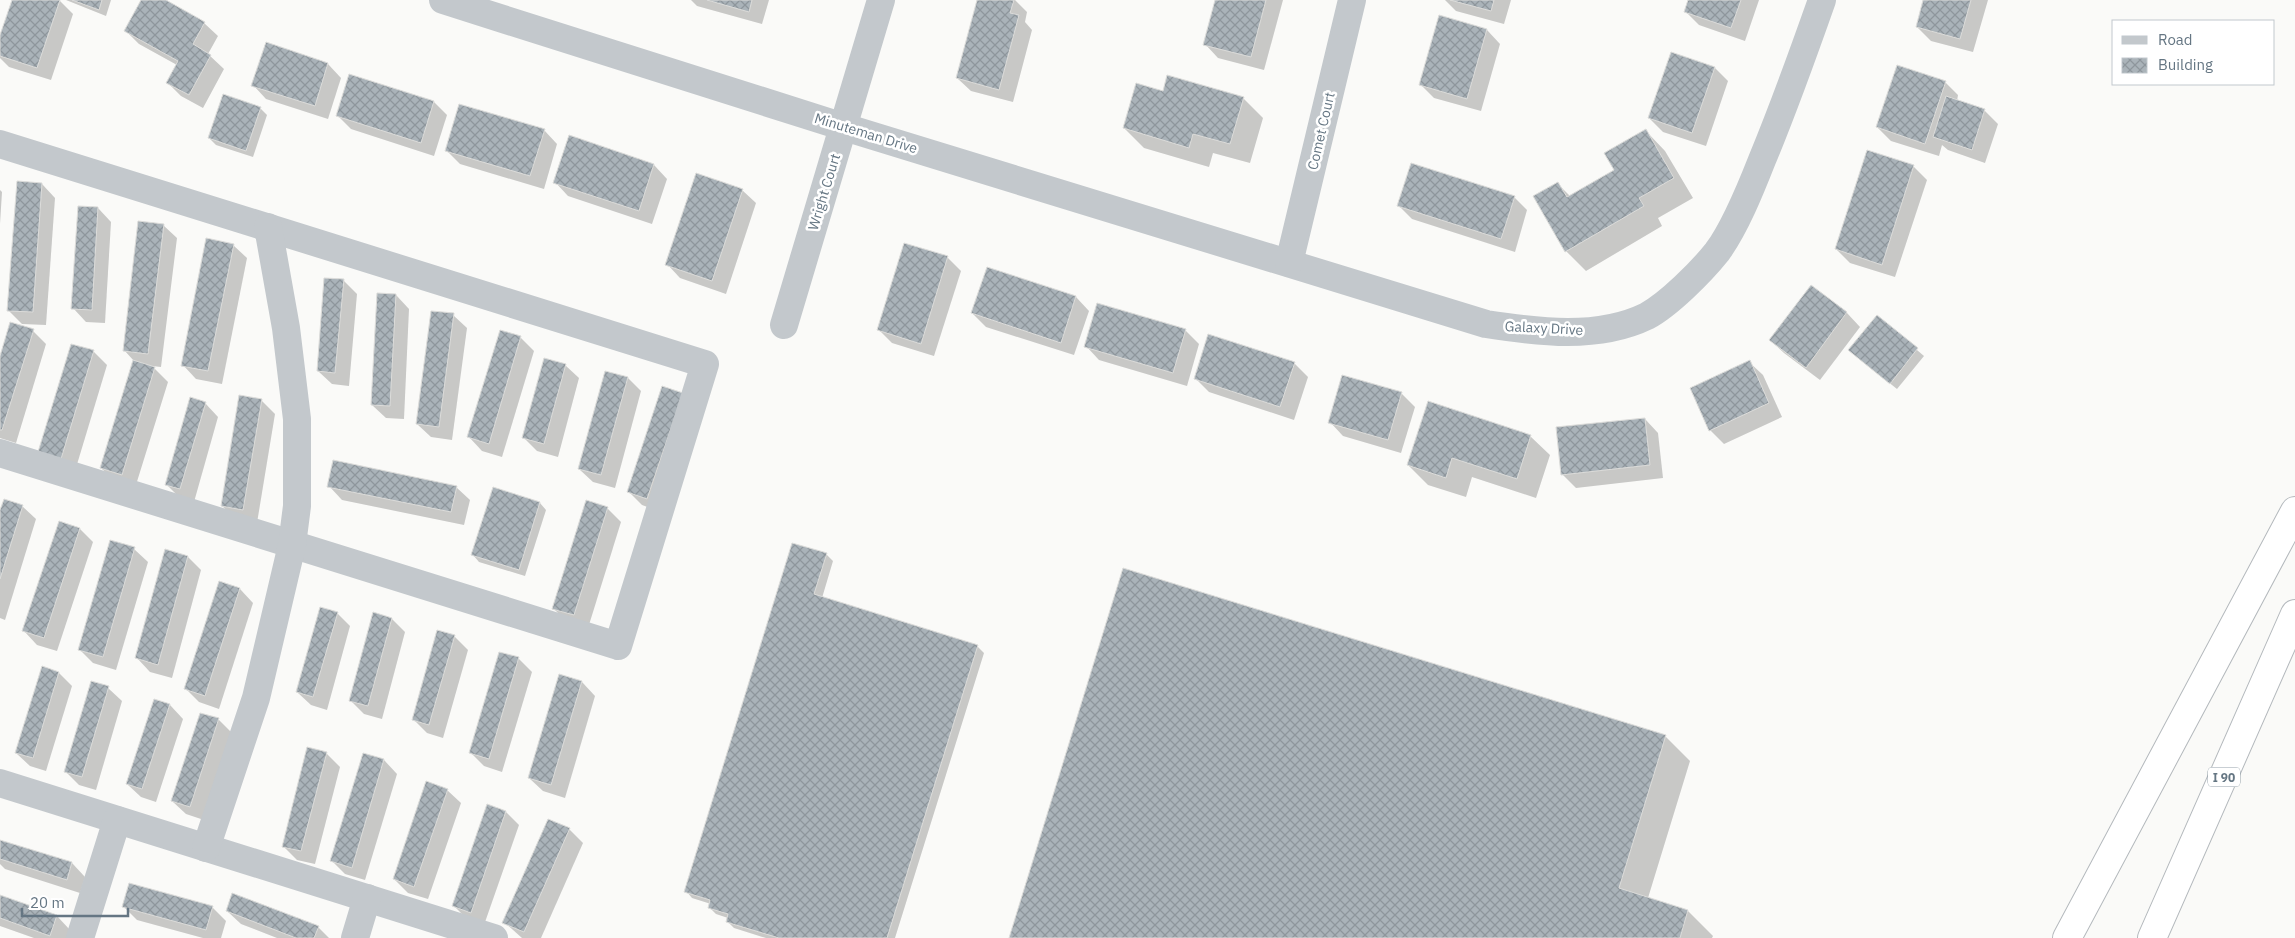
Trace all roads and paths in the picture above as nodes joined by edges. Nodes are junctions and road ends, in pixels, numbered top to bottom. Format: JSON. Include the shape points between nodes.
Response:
{"nodes":[{"id":1,"x":443,"y":0,"type":"edge"},
{"id":2,"x":881,"y":0,"type":"edge"},
{"id":3,"x":1352,"y":0,"type":"edge"},
{"id":4,"x":1822,"y":0,"type":"edge"},
{"id":5,"x":844,"y":127,"type":"junction"},
{"id":6,"x":0,"y":144,"type":"edge"},
{"id":7,"x":268,"y":227,"type":"junction"},
{"id":8,"x":1289,"y":263,"type":"junction"},
{"id":9,"x":784,"y":326,"type":"dead end"},
{"id":10,"x":0,"y":453,"type":"edge"},
{"id":11,"x":2295,"y":511,"type":"edge"},
{"id":12,"x":292,"y":544,"type":"junction"},
{"id":13,"x":2295,"y":614,"type":"edge"},
{"id":14,"x":0,"y":783,"type":"edge"},
{"id":15,"x":118,"y":820,"type":"junction"},
{"id":16,"x":206,"y":848,"type":"junction"},
{"id":17,"x":367,"y":898,"type":"junction"},
{"id":18,"x":80,"y":938,"type":"edge"},
{"id":19,"x":355,"y":938,"type":"edge"},
{"id":20,"x":494,"y":938,"type":"edge"},
{"id":21,"x":2067,"y":938,"type":"edge"},
{"id":22,"x":2152,"y":938,"type":"edge"}],
"edges":[{"from":1,"to":5,"type":"street","name":"Minuteman Drive"},
{"from":2,"to":5,"type":"street","name":"Wright Court"},
{"from":3,"to":8,"type":"street","name":"Comet Court"},
{"from":4,"to":8,"type":"street","name":"Galaxy Drive","via":[[1748,195],[1717,252],[1676,296],[1647,316],[1607,329],[1525,330],[1486,324]]},
{"from":5,"to":8,"type":"street","name":"Minuteman Drive"},
{"from":5,"to":9,"type":"street","name":"Wright Court"},
{"from":6,"to":7,"type":"street"},
{"from":7,"to":12,"type":"street","via":[[286,328],[297,419],[297,506]]},
{"from":7,"to":12,"type":"street","via":[[705,364],[618,646]]},
{"from":10,"to":12,"type":"street"},
{"from":11,"to":21,"type":"highway"},
{"from":12,"to":16,"type":"street","via":[[256,698]]},
{"from":13,"to":22,"type":"highway","number":"I 90"},
{"from":14,"to":15,"type":"street"},
{"from":15,"to":16,"type":"street"},
{"from":15,"to":18,"type":"street"},
{"from":16,"to":17,"type":"street"},
{"from":17,"to":19,"type":"street"},
{"from":17,"to":20,"type":"street"}]}
